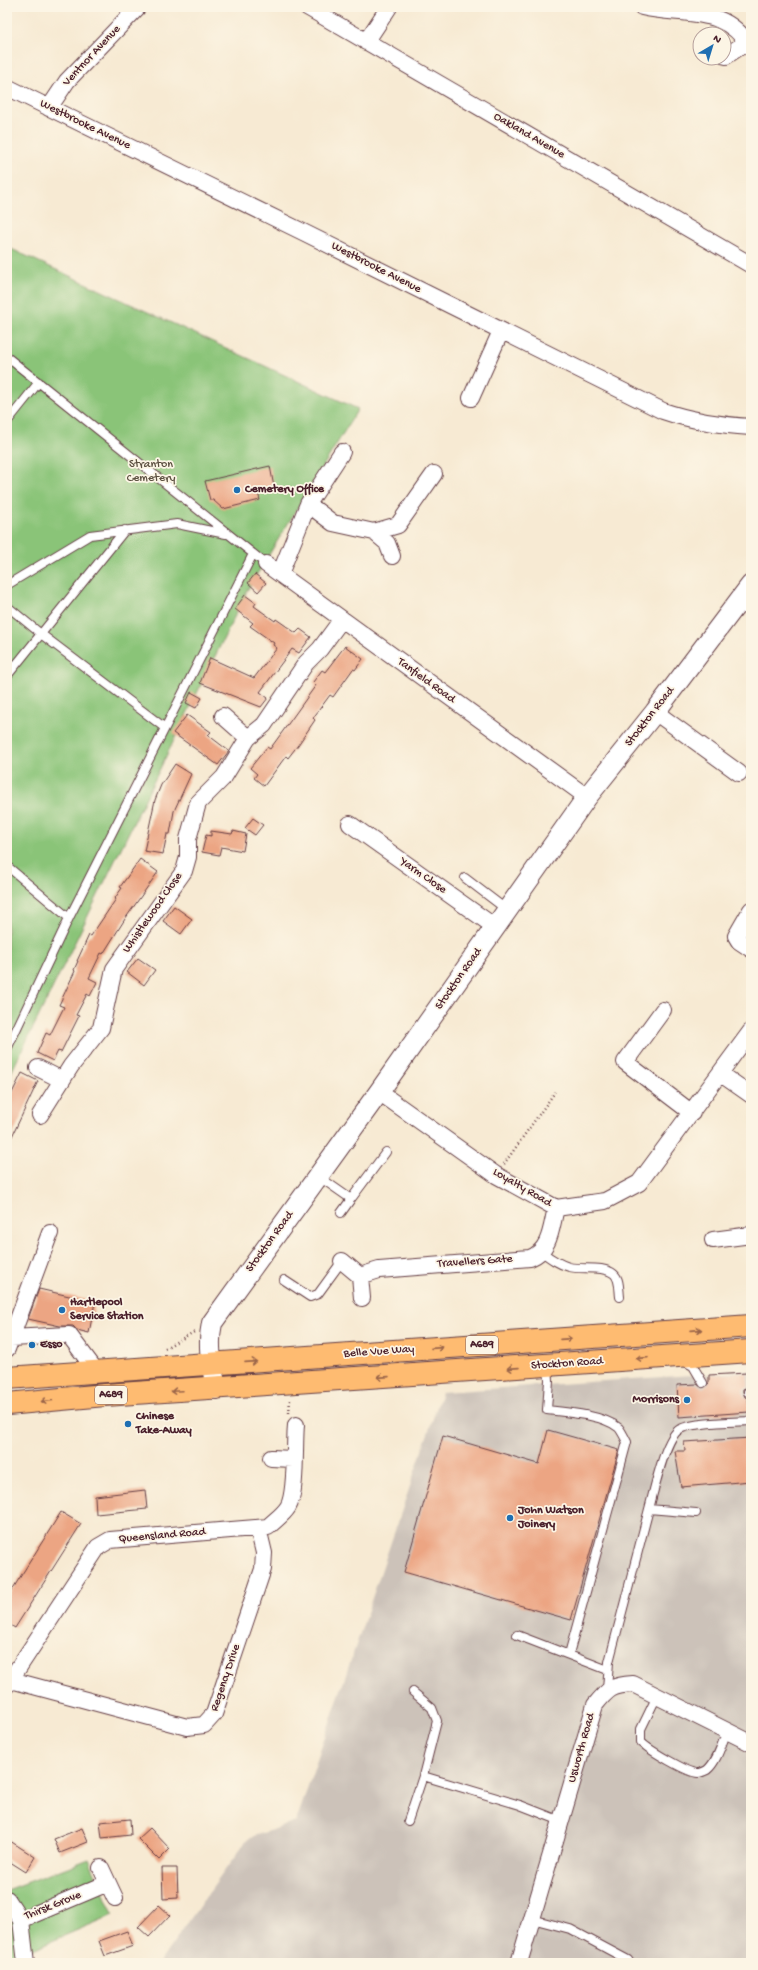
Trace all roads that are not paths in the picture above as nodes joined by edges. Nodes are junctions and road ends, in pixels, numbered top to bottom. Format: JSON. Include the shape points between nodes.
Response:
{"nodes":[{"id":1,"x":138,"y":7,"type":"edge"},
{"id":2,"x":307,"y":7,"type":"edge"},
{"id":3,"x":389,"y":7,"type":"edge"},
{"id":4,"x":642,"y":7,"type":"edge"},
{"id":5,"x":366,"y":42,"type":"junction"},
{"id":6,"x":749,"y":45,"type":"edge"},
{"id":7,"x":732,"y":53,"type":"edge"},
{"id":8,"x":7,"y":87,"type":"edge"},
{"id":9,"x":49,"y":108,"type":"junction"},
{"id":10,"x":751,"y":265,"type":"edge"},
{"id":11,"x":502,"y":331,"type":"junction"},
{"id":12,"x":7,"y":357,"type":"edge"},
{"id":13,"x":39,"y":382,"type":"junction"},
{"id":14,"x":471,"y":398,"type":"dead end"},
{"id":15,"x":7,"y":422,"type":"edge"},
{"id":16,"x":751,"y":427,"type":"edge"},
{"id":17,"x":342,"y":452,"type":"dead end"},
{"id":18,"x":434,"y":474,"type":"dead end"},
{"id":19,"x":308,"y":504,"type":"junction"},
{"id":20,"x":125,"y":530,"type":"junction"},
{"id":21,"x":374,"y":532,"type":"junction"},
{"id":22,"x":229,"y":535,"type":"junction"},
{"id":23,"x":253,"y":554,"type":"junction"},
{"id":24,"x":392,"y":556,"type":"dead end"},
{"id":25,"x":266,"y":564,"type":"joint"},
{"id":26,"x":280,"y":574,"type":"junction"},
{"id":27,"x":7,"y":585,"type":"edge"},
{"id":28,"x":746,"y":600,"type":"edge"},
{"id":29,"x":7,"y":606,"type":"edge"},
{"id":30,"x":342,"y":619,"type":"junction"},
{"id":31,"x":41,"y":634,"type":"junction"},
{"id":32,"x":7,"y":676,"type":"edge"},
{"id":33,"x":655,"y":712,"type":"junction"},
{"id":34,"x":223,"y":716,"type":"dead end"},
{"id":35,"x":165,"y":728,"type":"junction"},
{"id":36,"x":248,"y":738,"type":"junction"},
{"id":37,"x":739,"y":772,"type":"dead end"},
{"id":38,"x":587,"y":797,"type":"junction"},
{"id":39,"x":350,"y":824,"type":"dead end"},
{"id":40,"x":7,"y":866,"type":"edge"},
{"id":41,"x":465,"y":878,"type":"dead end"},
{"id":42,"x":507,"y":910,"type":"junction"},
{"id":43,"x":751,"y":910,"type":"edge"},
{"id":44,"x":69,"y":918,"type":"junction"},
{"id":45,"x":495,"y":927,"type":"junction"},
{"id":46,"x":751,"y":949,"type":"edge"},
{"id":47,"x":663,"y":1010,"type":"dead end"},
{"id":48,"x":751,"y":1031,"type":"edge"},
{"id":49,"x":7,"y":1049,"type":"edge"},
{"id":50,"x":38,"y":1068,"type":"dead end"},
{"id":51,"x":721,"y":1074,"type":"junction"},
{"id":52,"x":62,"y":1080,"type":"junction"},
{"id":53,"x":379,"y":1092,"type":"junction"},
{"id":54,"x":751,"y":1095,"type":"edge"},
{"id":55,"x":692,"y":1113,"type":"junction"},
{"id":56,"x":40,"y":1115,"type":"dead end"},
{"id":57,"x":386,"y":1152,"type":"dead end"},
{"id":58,"x":318,"y":1176,"type":"junction"},
{"id":59,"x":351,"y":1199,"type":"junction"},
{"id":60,"x":556,"y":1208,"type":"junction"},
{"id":61,"x":341,"y":1213,"type":"dead end"},
{"id":62,"x":50,"y":1233,"type":"dead end"},
{"id":63,"x":751,"y":1235,"type":"edge"},
{"id":64,"x":713,"y":1240,"type":"dead end"},
{"id":65,"x":542,"y":1252,"type":"junction"},
{"id":66,"x":342,"y":1261,"type":"joint"},
{"id":67,"x":360,"y":1276,"type":"junction"},
{"id":68,"x":284,"y":1280,"type":"dead end"},
{"id":69,"x":620,"y":1297,"type":"dead end"},
{"id":70,"x":362,"y":1298,"type":"dead end"},
{"id":71,"x":751,"y":1326,"type":"edge"},
{"id":72,"x":9,"y":1344,"type":"edge"},
{"id":73,"x":751,"y":1351,"type":"edge"},
{"id":74,"x":673,"y":1356,"type":"junction"},
{"id":75,"x":212,"y":1364,"type":"junction"},
{"id":76,"x":548,"y":1365,"type":"junction"},
{"id":77,"x":96,"y":1371,"type":"junction"},
{"id":78,"x":7,"y":1378,"type":"edge"},
{"id":79,"x":703,"y":1383,"type":"dead end"},
{"id":80,"x":216,"y":1389,"type":"junction"},
{"id":81,"x":7,"y":1404,"type":"edge"},
{"id":82,"x":292,"y":1420,"type":"road end"},
{"id":83,"x":751,"y":1421,"type":"edge"},
{"id":84,"x":271,"y":1458,"type":"dead end"},
{"id":85,"x":294,"y":1459,"type":"junction"},
{"id":86,"x":649,"y":1509,"type":"junction"},
{"id":87,"x":696,"y":1513,"type":"dead end"},
{"id":88,"x":258,"y":1528,"type":"junction"},
{"id":89,"x":517,"y":1635,"type":"dead end"},
{"id":90,"x":569,"y":1654,"type":"junction"},
{"id":91,"x":608,"y":1670,"type":"junction"},
{"id":92,"x":9,"y":1683,"type":"edge"},
{"id":93,"x":607,"y":1690,"type":"junction"},
{"id":94,"x":414,"y":1692,"type":"dead end"},
{"id":95,"x":658,"y":1696,"type":"junction"},
{"id":96,"x":727,"y":1731,"type":"junction"},
{"id":97,"x":751,"y":1743,"type":"edge"},
{"id":98,"x":423,"y":1776,"type":"junction"},
{"id":99,"x":408,"y":1821,"type":"dead end"},
{"id":100,"x":561,"y":1821,"type":"junction"},
{"id":101,"x":101,"y":1868,"type":"dead end"},
{"id":102,"x":108,"y":1883,"type":"junction"},
{"id":103,"x":115,"y":1898,"type":"dead end"},
{"id":104,"x":7,"y":1899,"type":"edge"},
{"id":105,"x":21,"y":1920,"type":"junction"},
{"id":106,"x":532,"y":1920,"type":"junction"},
{"id":107,"x":629,"y":1961,"type":"edge"},
{"id":108,"x":26,"y":1963,"type":"edge"},
{"id":109,"x":519,"y":1963,"type":"edge"},
{"id":110,"x":637,"y":1963,"type":"edge"}],
"edges":[{"from":1,"to":9,"type":"street","name":"Ventnor Avenue","via":[[68,81]]},
{"from":2,"to":5,"type":"street","name":"Oakland Avenue"},
{"from":3,"to":5,"type":"street"},
{"from":4,"to":6,"type":"street","via":[[717,17],[729,23]]},
{"from":5,"to":10,"type":"street","name":"Oakland Avenue"},
{"from":6,"to":7,"type":"street"},
{"from":8,"to":9,"type":"street","name":"Westbrooke Avenue"},
{"from":9,"to":11,"type":"street","name":"Westbrooke Avenue"},
{"from":11,"to":14,"type":"street"},
{"from":11,"to":16,"type":"street","name":"Westbrooke Avenue","via":[[663,411],[688,420]]},
{"from":12,"to":13,"type":"lane"},
{"from":13,"to":15,"type":"lane"},
{"from":13,"to":22,"type":"lane"},
{"from":17,"to":19,"type":"street"},
{"from":18,"to":21,"type":"street","via":[[398,525]]},
{"from":19,"to":21,"type":"street","via":[[332,523]]},
{"from":19,"to":26,"type":"street"},
{"from":20,"to":22,"type":"lane","via":[[177,524]]},
{"from":20,"to":27,"type":"lane","via":[[90,535]]},
{"from":20,"to":31,"type":"lane"},
{"from":21,"to":24,"type":"street","via":[[387,543]]},
{"from":22,"to":23,"type":"lane"},
{"from":23,"to":25,"type":"lane"},
{"from":23,"to":35,"type":"lane"},
{"from":25,"to":26,"type":"street","name":"Tanfield Road"},
{"from":26,"to":30,"type":"street","name":"Tanfield Road"},
{"from":28,"to":33,"type":"street","name":"Stockton Road"},
{"from":29,"to":31,"type":"lane"},
{"from":30,"to":36,"type":"street","name":"Whistlewood Close","via":[[306,663],[270,716]]},
{"from":30,"to":38,"type":"street","name":"Tanfield Road"},
{"from":31,"to":32,"type":"lane"},
{"from":31,"to":35,"type":"lane"},
{"from":33,"to":37,"type":"street"},
{"from":33,"to":38,"type":"street","name":"Stockton Road"},
{"from":34,"to":36,"type":"street"},
{"from":35,"to":44,"type":"lane"},
{"from":36,"to":52,"type":"street","name":"Whistlewood Close","via":[[224,777],[198,803],[188,839],[188,857],[184,871],[114,969],[100,1028]]},
{"from":38,"to":42,"type":"street","name":"Stockton Road"},
{"from":39,"to":45,"type":"street","name":"Yarm Close"},
{"from":40,"to":44,"type":"lane"},
{"from":41,"to":42,"type":"lane"},
{"from":42,"to":45,"type":"street","name":"Stockton Road"},
{"from":43,"to":46,"type":"street","via":[[736,936]]},
{"from":44,"to":49,"type":"lane"},
{"from":45,"to":53,"type":"street","name":"Stockton Road"},
{"from":47,"to":55,"type":"street","via":[[625,1062]]},
{"from":48,"to":51,"type":"street","name":"Loyalty Road"},
{"from":50,"to":52,"type":"street"},
{"from":51,"to":54,"type":"street"},
{"from":51,"to":55,"type":"street","name":"Loyalty Road"},
{"from":52,"to":56,"type":"street","name":"Whistlewood Close"},
{"from":53,"to":58,"type":"street","name":"Stockton Road"},
{"from":53,"to":60,"type":"street","name":"Loyalty Road","via":[[496,1175]]},
{"from":55,"to":60,"type":"street","name":"Loyalty Road","via":[[639,1183],[605,1201]]},
{"from":57,"to":59,"type":"lane"},
{"from":58,"to":59,"type":"lane"},
{"from":58,"to":75,"type":"street","name":"Stockton Road","via":[[212,1323],[209,1337]]},
{"from":59,"to":61,"type":"lane"},
{"from":60,"to":65,"type":"street","via":[[548,1240]]},
{"from":62,"to":72,"type":"street"},
{"from":63,"to":64,"type":"street"},
{"from":65,"to":67,"type":"street","name":"Travellers Gate","via":[[530,1258],[379,1270]]},
{"from":65,"to":69,"type":"lane","via":[[560,1264],[615,1274],[618,1278]]},
{"from":66,"to":67,"type":"street"},
{"from":66,"to":68,"type":"lane","via":[[318,1294],[310,1297]]},
{"from":67,"to":70,"type":"street"},
{"from":75,"to":71,"type":"highway","name":"Belle Vue Way","number":"A689","one_way":true},
{"from":72,"to":77,"type":"street","via":[[69,1335]]},
{"from":73,"to":74,"type":"highway","name":"Stockton Road","number":"A689"},
{"from":74,"to":76,"type":"highway","name":"Stockton Road","number":"A689","one_way":true},
{"from":74,"to":79,"type":"lane","via":[[693,1366]]},
{"from":75,"to":77,"type":"highway","name":"Belle Vue Way","number":"A689"},
{"from":75,"to":80,"type":"street","name":"Stockton Road"},
{"from":76,"to":80,"type":"highway","name":"Stockton Road","number":"A689","one_way":true},
{"from":76,"to":90,"type":"lane","via":[[547,1410],[588,1416],[607,1422],[619,1429],[627,1442]]},
{"from":77,"to":78,"type":"highway","name":"Belle Vue Way","number":"A689"},
{"from":80,"to":81,"type":"highway","name":"Stockton Road","number":"A689","one_way":true},
{"from":82,"to":85,"type":"street","name":"Queensland Road"},
{"from":83,"to":86,"type":"lane","via":[[680,1429],[669,1442]]},
{"from":84,"to":85,"type":"street"},
{"from":85,"to":88,"type":"street","name":"Queensland Road","via":[[293,1492],[289,1506],[268,1527]]},
{"from":86,"to":87,"type":"lane"},
{"from":86,"to":91,"type":"lane"},
{"from":88,"to":92,"type":"street","name":"Queensland Road","via":[[110,1540],[98,1547]]},
{"from":88,"to":92,"type":"street","name":"Regency Drive","via":[[264,1553],[263,1569],[214,1714],[204,1725],[187,1727]]},
{"from":89,"to":90,"type":"lane"},
{"from":90,"to":91,"type":"lane"},
{"from":91,"to":93,"type":"lane"},
{"from":93,"to":95,"type":"street","via":[[619,1685],[633,1684]]},
{"from":93,"to":100,"type":"street","name":"Usworth Road","via":[[595,1705]]},
{"from":94,"to":98,"type":"lane","via":[[432,1708],[437,1721]]},
{"from":95,"to":96,"type":"street"},
{"from":95,"to":96,"type":"lane","via":[[641,1729],[641,1742],[690,1772],[699,1774],[712,1764]]},
{"from":96,"to":97,"type":"street"},
{"from":98,"to":99,"type":"lane"},
{"from":98,"to":100,"type":"lane","via":[[520,1805]]},
{"from":100,"to":106,"type":"street","name":"Usworth Road"},
{"from":101,"to":102,"type":"street"},
{"from":102,"to":103,"type":"street"},
{"from":102,"to":105,"type":"street","name":"Thirsk Grove"},
{"from":104,"to":105,"type":"street","name":"Thirsk Grove"},
{"from":105,"to":108,"type":"street"},
{"from":106,"to":107,"type":"lane","via":[[570,1929]]},
{"from":106,"to":109,"type":"street","name":"Usworth Road"},
{"from":107,"to":110,"type":"lane"}]}
